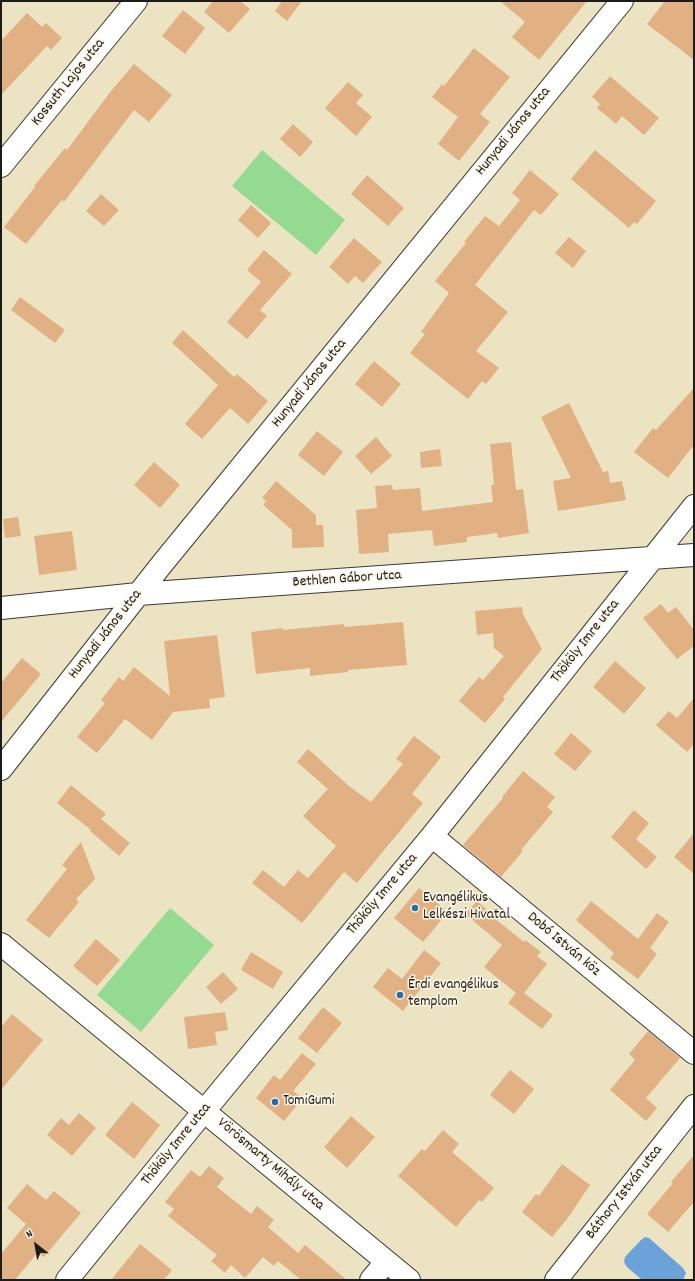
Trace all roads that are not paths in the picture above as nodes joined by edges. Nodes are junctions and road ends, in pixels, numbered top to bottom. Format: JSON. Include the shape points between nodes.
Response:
{"nodes":[{"id":1,"x":136,"y":1,"type":"edge"},
{"id":2,"x":622,"y":1,"type":"edge"},
{"id":3,"x":1,"y":166,"type":"edge"},
{"id":4,"x":694,"y":506,"type":"edge"},
{"id":5,"x":694,"y":555,"type":"edge"},
{"id":6,"x":652,"y":558,"type":"junction"},
{"id":7,"x":138,"y":594,"type":"junction"},
{"id":8,"x":1,"y":608,"type":"edge"},
{"id":9,"x":1,"y":769,"type":"edge"},
{"id":10,"x":432,"y":836,"type":"junction"},
{"id":11,"x":1,"y":944,"type":"edge"},
{"id":12,"x":694,"y":1053,"type":"edge"},
{"id":13,"x":694,"y":1106,"type":"edge"},
{"id":14,"x":204,"y":1111,"type":"junction"},
{"id":15,"x":386,"y":1262,"type":"junction"},
{"id":16,"x":67,"y":1280,"type":"edge"},
{"id":17,"x":372,"y":1280,"type":"edge"},
{"id":18,"x":410,"y":1280,"type":"edge"},
{"id":19,"x":556,"y":1280,"type":"edge"}],
"edges":[{"from":1,"to":3,"type":"street","name":"Kossuth Lajos utca"},
{"from":2,"to":7,"type":"street","name":"Hunyadi János utca"},
{"from":4,"to":6,"type":"street","name":"Thököly Imre utca"},
{"from":5,"to":6,"type":"street","name":"Bethlen Gábor utca"},
{"from":6,"to":7,"type":"street","name":"Bethlen Gábor utca"},
{"from":6,"to":10,"type":"street","name":"Thököly Imre utca"},
{"from":7,"to":8,"type":"street","name":"Bethlen Gábor utca"},
{"from":7,"to":9,"type":"street","name":"Hunyadi János utca"},
{"from":10,"to":12,"type":"street","name":"Dobó István köz"},
{"from":10,"to":14,"type":"street","name":"Thököly Imre utca"},
{"from":11,"to":14,"type":"street","name":"Vörösmarty Mihály utca"},
{"from":13,"to":19,"type":"street","name":"Báthory István utca"},
{"from":14,"to":15,"type":"street","name":"Vörösmarty Mihály utca"},
{"from":14,"to":16,"type":"street","name":"Thököly Imre utca"},
{"from":15,"to":17,"type":"street"},
{"from":15,"to":18,"type":"street","name":"Vörösmarty Mihály utca"}]}
